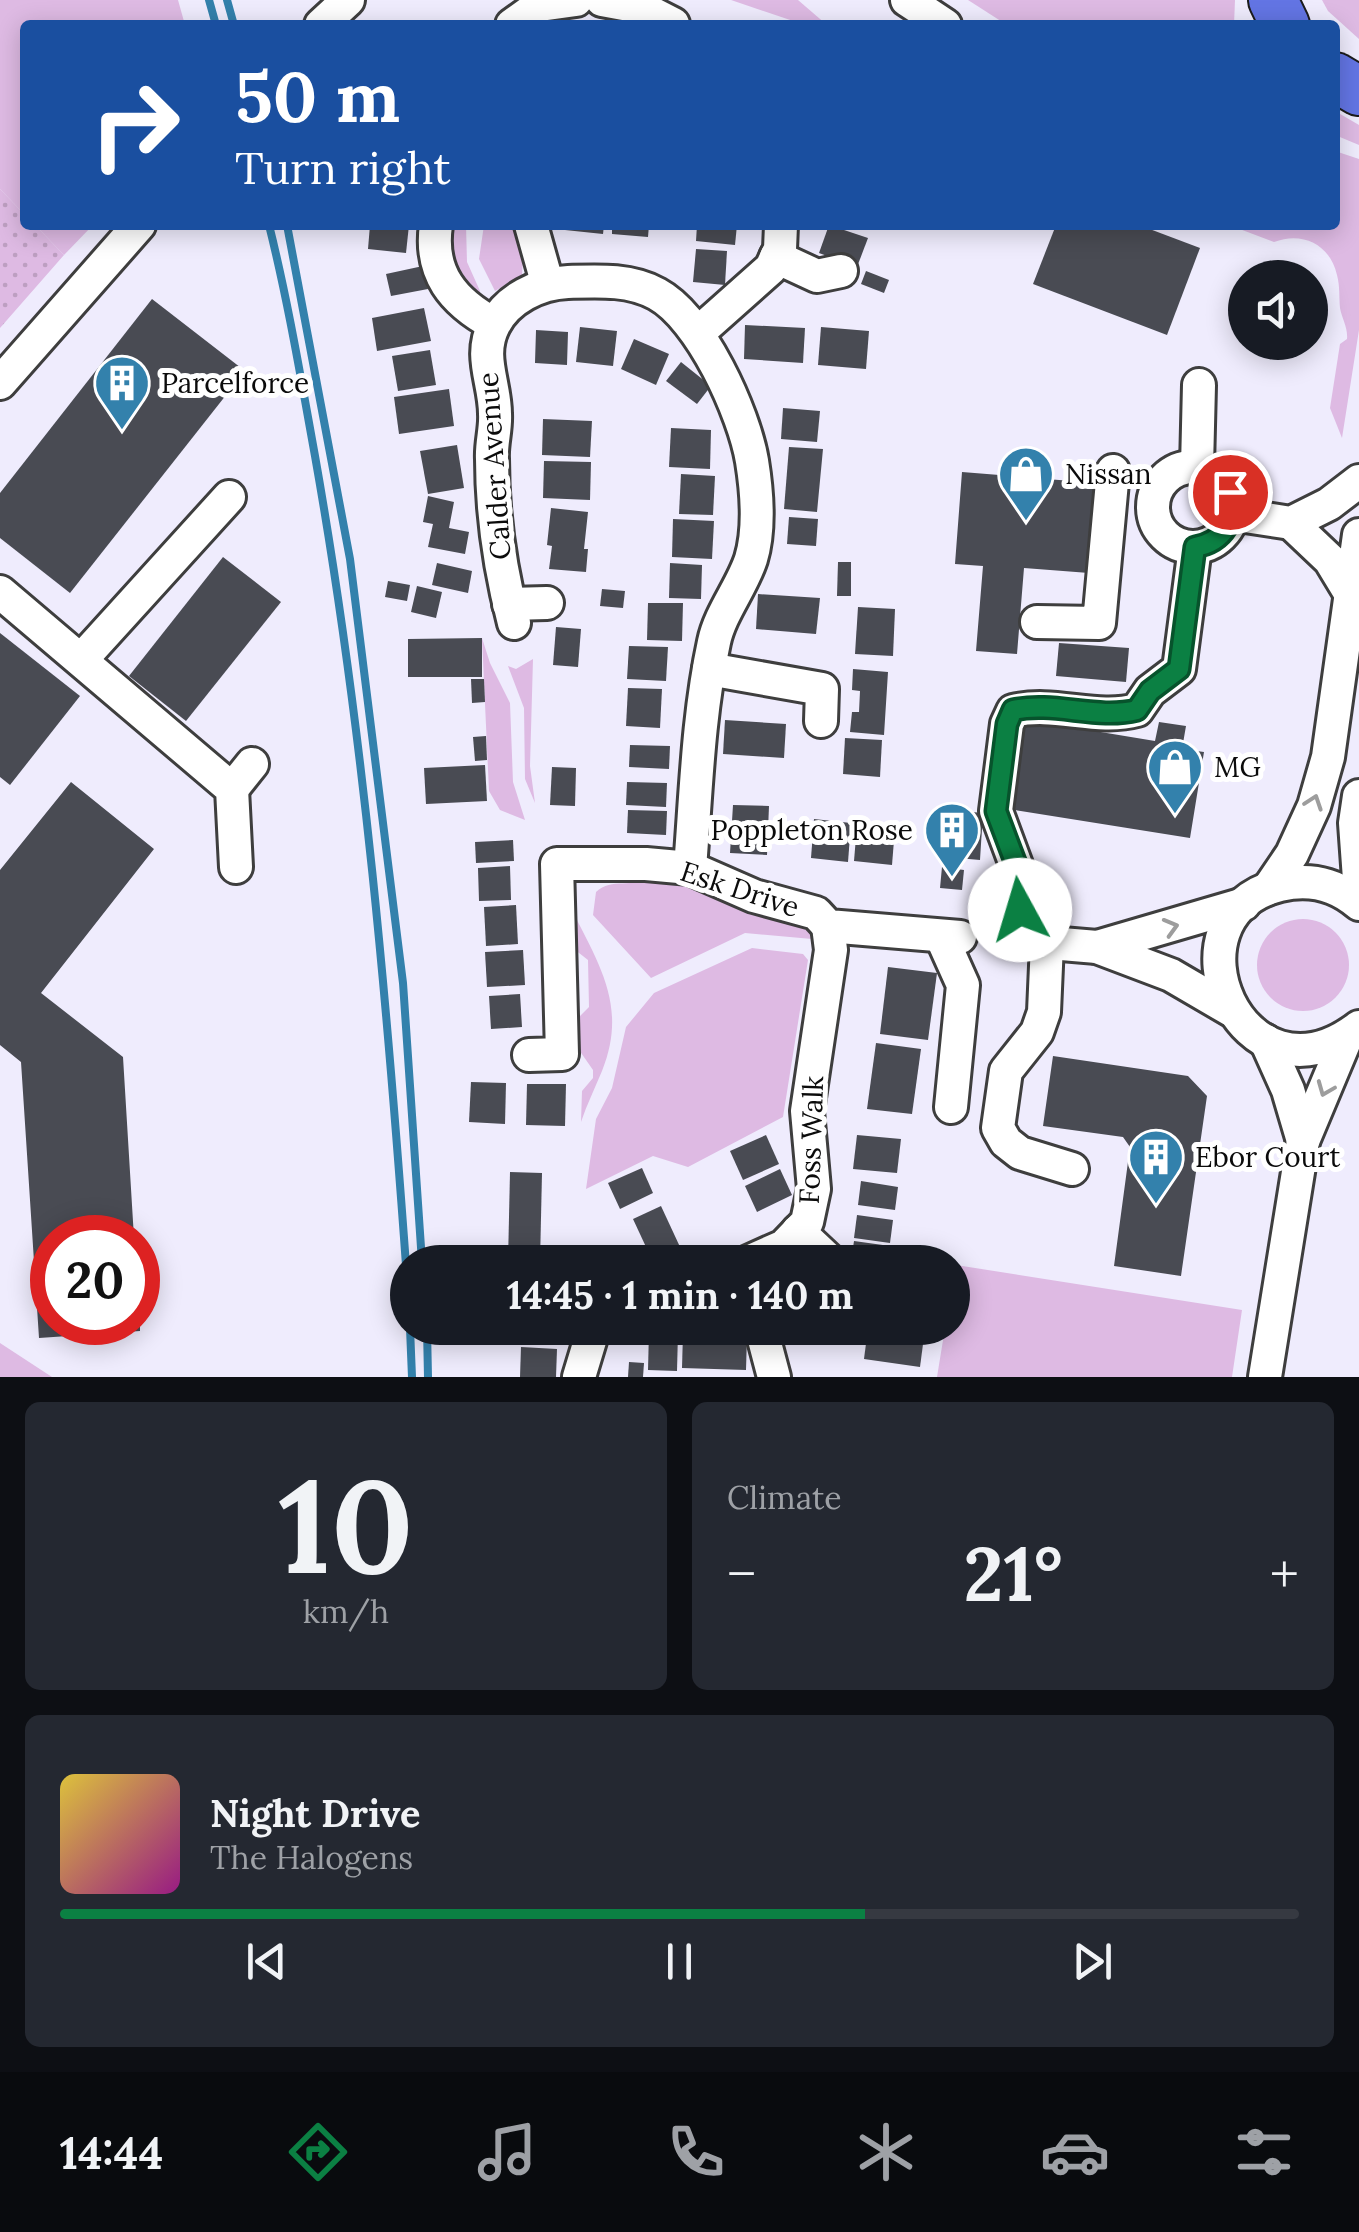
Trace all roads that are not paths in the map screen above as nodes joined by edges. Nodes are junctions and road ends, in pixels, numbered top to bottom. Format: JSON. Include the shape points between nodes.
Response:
{"nodes":[{"id":1,"x":348,"y":0,"type":"edge"},
{"id":2,"x":576,"y":0,"type":"edge"},
{"id":3,"x":602,"y":0,"type":"edge"},
{"id":4,"x":904,"y":9,"type":"edge"},
{"id":5,"x":326,"y":20,"type":"edge"},
{"id":6,"x":519,"y":20,"type":"edge"},
{"id":7,"x":664,"y":20,"type":"edge"},
{"id":8,"x":932,"y":20,"type":"edge"},
{"id":9,"x":135,"y":230,"type":"edge"},
{"id":10,"x":435,"y":230,"type":"edge"},
{"id":11,"x":533,"y":230,"type":"edge"},
{"id":12,"x":779,"y":241,"type":"edge"},
{"id":13,"x":841,"y":271,"type":"dead end"},
{"id":14,"x":547,"y":282,"type":"junction"},
{"id":15,"x":494,"y":324,"type":"junction"},
{"id":16,"x":698,"y":333,"type":"junction"},
{"id":17,"x":0,"y":383,"type":"edge"},
{"id":18,"x":1199,"y":385,"type":"dead end"},
{"id":19,"x":1198,"y":467,"type":"junction"},
{"id":20,"x":1359,"y":482,"type":"edge"},
{"id":21,"x":1157,"y":489,"type":"junction"},
{"id":22,"x":228,"y":497,"type":"dead end"},
{"id":23,"x":1232,"y":514,"type":"junction"},
{"id":24,"x":1291,"y":523,"type":"junction"},
{"id":25,"x":1359,"y":535,"type":"edge"},
{"id":26,"x":1195,"y":547,"type":"junction"},
{"id":27,"x":0,"y":592,"type":"edge"},
{"id":28,"x":1350,"y":593,"type":"junction"},
{"id":29,"x":547,"y":603,"type":"dead end"},
{"id":30,"x":1036,"y":622,"type":"dead end"},
{"id":31,"x":81,"y":660,"type":"junction"},
{"id":32,"x":709,"y":669,"type":"junction"},
{"id":33,"x":821,"y":720,"type":"dead end"},
{"id":34,"x":1359,"y":796,"type":"edge"},
{"id":35,"x":236,"y":867,"type":"dead end"},
{"id":36,"x":690,"y":868,"type":"junction"},
{"id":37,"x":1359,"y":879,"type":"edge"},
{"id":38,"x":1257,"y":896,"type":"junction"},
{"id":39,"x":1359,"y":904,"type":"edge"},
{"id":40,"x":828,"y":926,"type":"junction"},
{"id":41,"x":1021,"y":940,"type":"junction"},
{"id":42,"x":1097,"y":948,"type":"junction"},
{"id":43,"x":1231,"y":1010,"type":"junction"},
{"id":44,"x":1353,"y":1031,"type":"edge"},
{"id":45,"x":1266,"y":1041,"type":"junction"},
{"id":46,"x":529,"y":1054,"type":"dead end"},
{"id":47,"x":951,"y":1107,"type":"dead end"},
{"id":48,"x":1302,"y":1141,"type":"junction"},
{"id":49,"x":1072,"y":1169,"type":"dead end"},
{"id":50,"x":798,"y":1231,"type":"junction"},
{"id":51,"x":785,"y":1245,"type":"edge"},
{"id":52,"x":812,"y":1245,"type":"edge"},
{"id":53,"x":589,"y":1345,"type":"edge"},
{"id":54,"x":766,"y":1345,"type":"edge"},
{"id":55,"x":579,"y":1377,"type":"edge"},
{"id":56,"x":774,"y":1377,"type":"edge"},
{"id":57,"x":1265,"y":1377,"type":"edge"}],
"edges":[{"from":1,"to":5,"type":"street"},
{"from":2,"to":6,"type":"street","via":[[540,5]]},
{"from":3,"to":7,"type":"street"},
{"from":4,"to":8,"type":"street"},
{"from":9,"to":17,"type":"street"},
{"from":10,"to":15,"type":"street","via":[[438,272],[456,296]]},
{"from":11,"to":14,"type":"street"},
{"from":12,"to":13,"type":"street","via":[[817,276]]},
{"from":12,"to":16,"type":"street","via":[[754,286]]},
{"from":14,"to":15,"type":"street","via":[[504,308]]},
{"from":14,"to":16,"type":"street","via":[[638,286],[660,295]]},
{"from":15,"to":29,"type":"street","name":"Calder Avenue","via":[[486,366],[496,411],[492,457],[500,567],[512,614]]},
{"from":16,"to":32,"type":"street","via":[[741,424],[757,517],[751,558],[714,637]]},
{"from":18,"to":19,"type":"street"},
{"from":19,"to":21,"type":"street","via":[[1172,473]]},
{"from":19,"to":23,"type":"street","via":[[1223,481]]},
{"from":20,"to":24,"type":"street"},
{"from":21,"to":26,"type":"street","via":[[1154,517],[1161,531]]},
{"from":21,"to":30,"type":"street","via":[[1104,470],[1098,624]]},
{"from":22,"to":31,"type":"street"},
{"from":23,"to":24,"type":"street"},
{"from":23,"to":26,"type":"street","via":[[1220,537]]},
{"from":24,"to":28,"type":"street","via":[[1330,560]]},
{"from":25,"to":28,"type":"street"},
{"from":26,"to":41,"type":"street","via":[[1179,669],[1137,710],[1116,716],[1013,710],[996,811],[1022,880]]},
{"from":27,"to":31,"type":"street"},
{"from":38,"to":28,"type":"street","one_way":true,"via":[[1292,854],[1314,806],[1328,757]]},
{"from":31,"to":35,"type":"street","via":[[135,721],[242,777]]},
{"from":32,"to":33,"type":"street","via":[[822,688]]},
{"from":32,"to":36,"type":"street"},
{"from":34,"to":37,"type":"street"},
{"from":36,"to":40,"type":"street","name":"Esk Drive","via":[[816,914]]},
{"from":36,"to":46,"type":"street","name":"Esk Drive","via":[[557,864],[562,1054]]},
{"from":38,"to":39,"type":"street","via":[[1296,881],[1323,883]]},
{"from":42,"to":38,"type":"street","one_way":true},
{"from":38,"to":43,"type":"street","via":[[1226,933],[1218,966]]},
{"from":40,"to":47,"type":"street","name":"Esk Drive","via":[[950,937],[963,984]]},
{"from":40,"to":50,"type":"street","name":"Foss Walk","via":[[832,950],[807,1111],[814,1189],[807,1222]]},
{"from":41,"to":42,"type":"street"},
{"from":41,"to":49,"type":"street","via":[[1044,1012],[1006,1071],[998,1128],[1020,1153]]},
{"from":42,"to":43,"type":"street","via":[[1171,975]]},
{"from":43,"to":45,"type":"street"},
{"from":44,"to":45,"type":"street","via":[[1314,1049]]},
{"from":44,"to":48,"type":"street","one_way":true},
{"from":45,"to":48,"type":"street"},
{"from":48,"to":57,"type":"street"},
{"from":50,"to":51,"type":"street","name":"Foss Walk"},
{"from":50,"to":52,"type":"street"},
{"from":53,"to":55,"type":"street"},
{"from":54,"to":56,"type":"street"}]}
